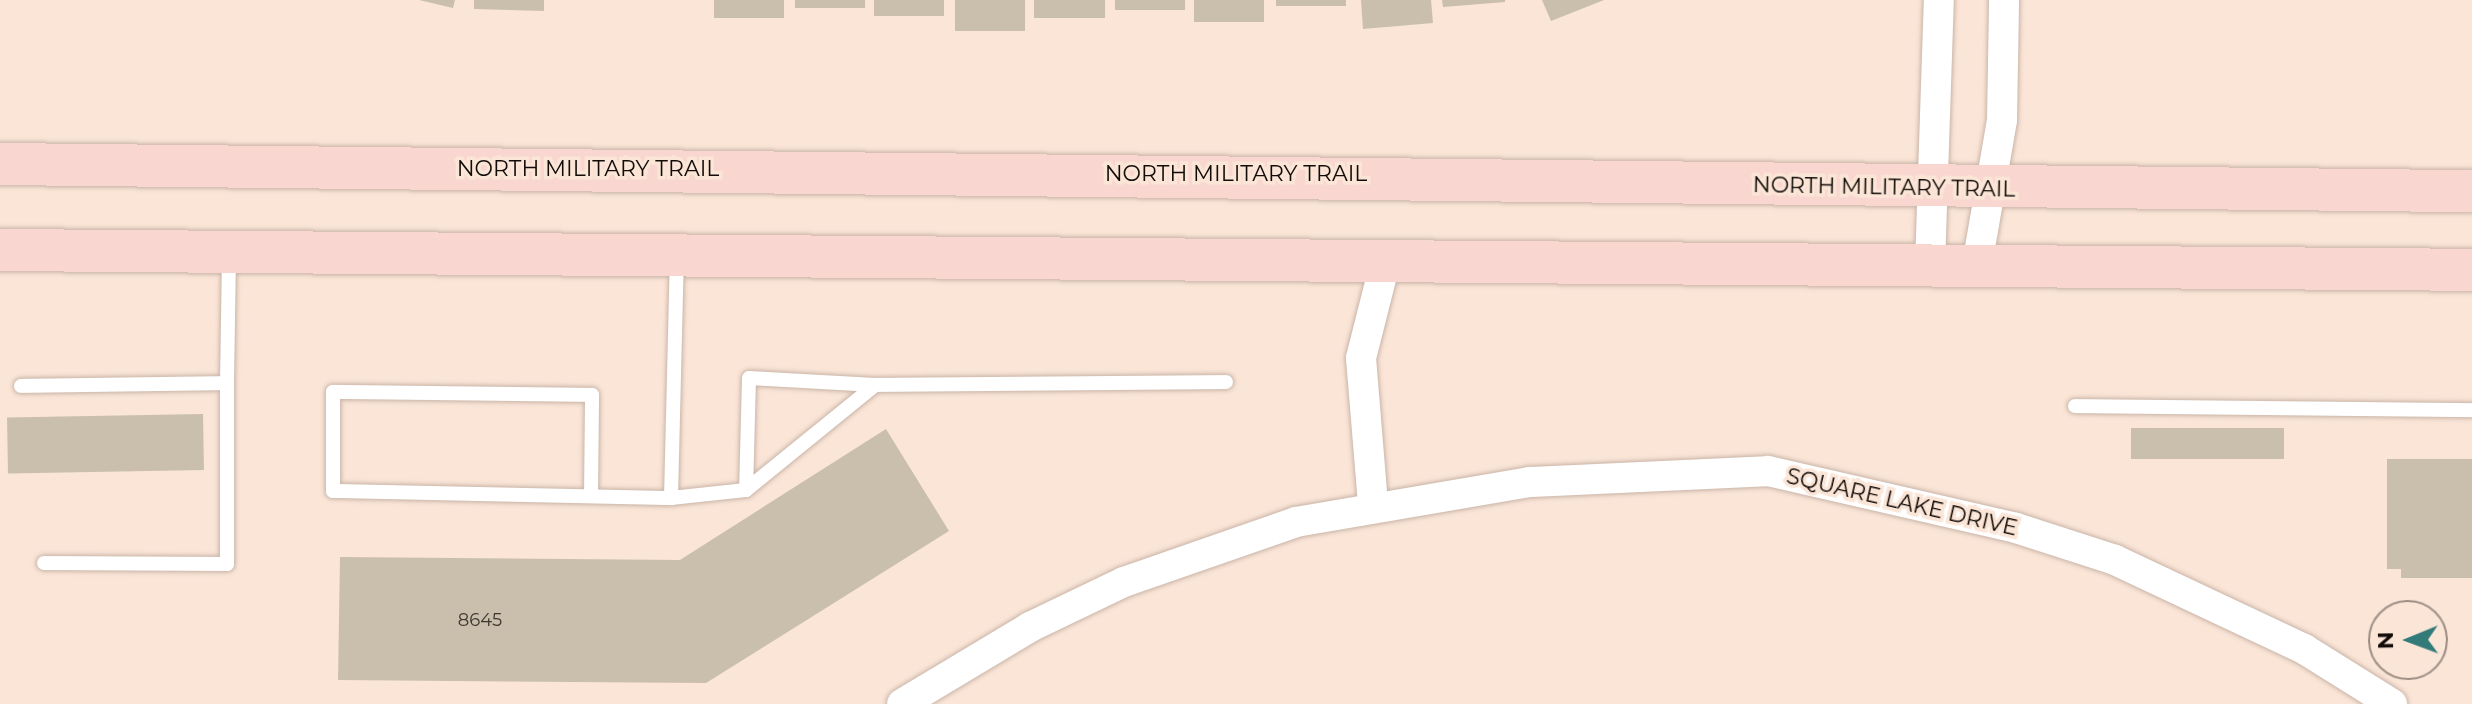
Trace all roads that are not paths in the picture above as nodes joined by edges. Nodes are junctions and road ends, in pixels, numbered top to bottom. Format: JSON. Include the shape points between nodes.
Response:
{"nodes":[{"id":1,"x":1939,"y":0,"type":"edge"},
{"id":2,"x":2004,"y":0,"type":"edge"},
{"id":3,"x":0,"y":164,"type":"edge"},
{"id":4,"x":1928,"y":188,"type":"junction"},
{"id":5,"x":1990,"y":190,"type":"junction"},
{"id":6,"x":2472,"y":191,"type":"edge"},
{"id":7,"x":0,"y":250,"type":"edge"},
{"id":8,"x":229,"y":254,"type":"junction"},
{"id":9,"x":677,"y":259,"type":"junction"},
{"id":10,"x":1977,"y":265,"type":"junction"},
{"id":11,"x":1930,"y":266,"type":"junction"},
{"id":12,"x":1384,"y":267,"type":"junction"},
{"id":13,"x":2472,"y":270,"type":"edge"},
{"id":14,"x":1226,"y":382,"type":"dead end"},
{"id":15,"x":227,"y":383,"type":"junction"},
{"id":16,"x":875,"y":385,"type":"junction"},
{"id":17,"x":21,"y":386,"type":"dead end"},
{"id":18,"x":2075,"y":406,"type":"dead end"},
{"id":19,"x":2472,"y":410,"type":"edge"},
{"id":20,"x":746,"y":490,"type":"junction"},
{"id":21,"x":591,"y":496,"type":"junction"},
{"id":22,"x":671,"y":498,"type":"junction"},
{"id":23,"x":1373,"y":504,"type":"junction"},
{"id":24,"x":44,"y":563,"type":"dead end"},
{"id":25,"x":902,"y":704,"type":"edge"},
{"id":26,"x":2392,"y":704,"type":"edge"}],
"edges":[{"from":1,"to":4,"type":"street"},
{"from":2,"to":5,"type":"street","via":[[2002,120]]},
{"from":3,"to":4,"type":"main road","name":"NORTH MILITARY TRAIL","via":[[1375,175]]},
{"from":4,"to":5,"type":"main road","name":"NORTH MILITARY TRAIL"},
{"from":4,"to":11,"type":"street"},
{"from":5,"to":6,"type":"main road","name":"NORTH MILITARY TRAIL"},
{"from":5,"to":10,"type":"street"},
{"from":7,"to":8,"type":"main road"},
{"from":8,"to":9,"type":"main road"},
{"from":8,"to":15,"type":"lane"},
{"from":9,"to":12,"type":"main road"},
{"from":9,"to":22,"type":"lane"},
{"from":10,"to":11,"type":"main road"},
{"from":10,"to":13,"type":"main road"},
{"from":11,"to":12,"type":"main road"},
{"from":12,"to":23,"type":"street","via":[[1361,358]]},
{"from":14,"to":16,"type":"lane"},
{"from":15,"to":17,"type":"lane"},
{"from":15,"to":24,"type":"lane","via":[[227,564]]},
{"from":16,"to":20,"type":"lane"},
{"from":16,"to":20,"type":"lane","via":[[749,378]]},
{"from":18,"to":19,"type":"lane"},
{"from":20,"to":22,"type":"lane"},
{"from":21,"to":21,"type":"lane","via":[[333,491],[333,392],[592,395]]},
{"from":21,"to":22,"type":"lane"},
{"from":23,"to":25,"type":"street","name":"SQUARE LAKE DRIVE","via":[[1221,545],[1124,582],[1030,627]]},
{"from":23,"to":26,"type":"street","name":"SQUARE LAKE DRIVE","via":[[1530,482],[1768,471],[2016,528],[2115,560],[2224,607]]}]}
